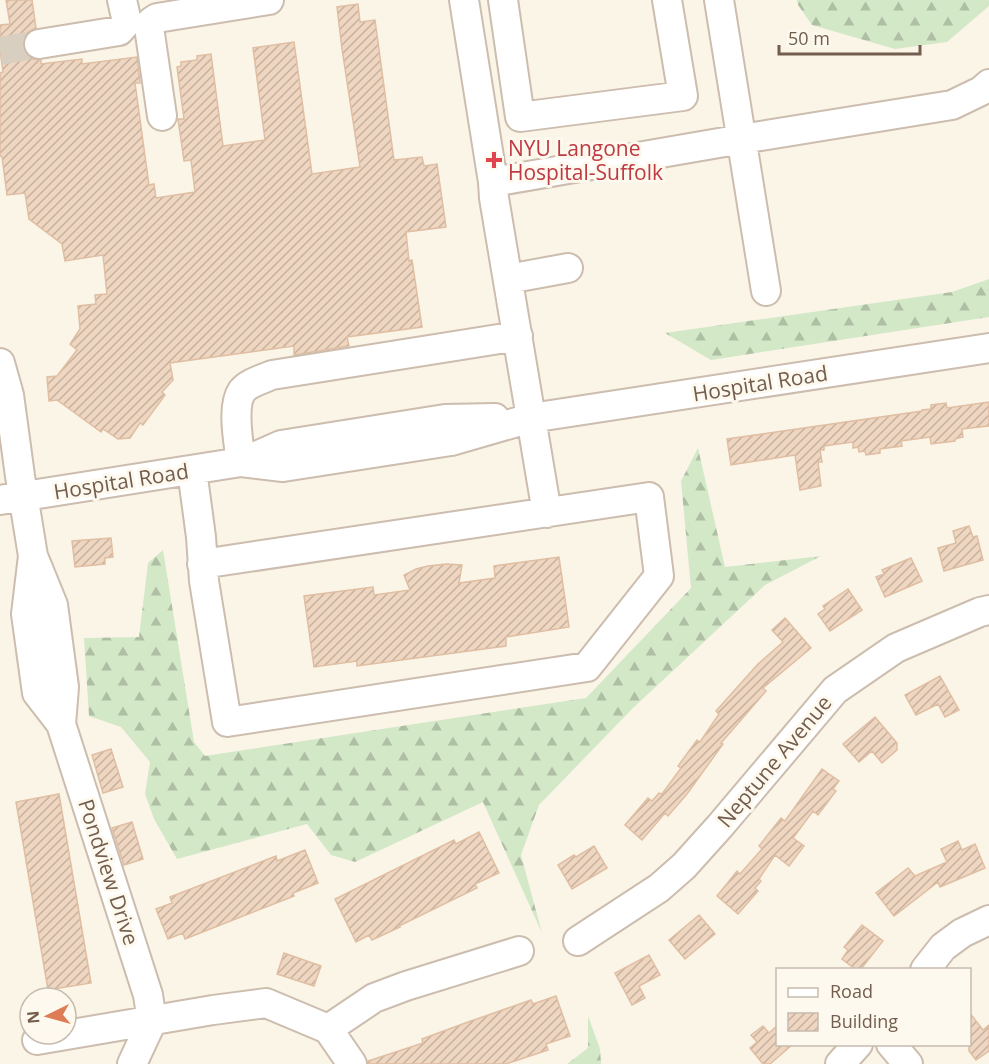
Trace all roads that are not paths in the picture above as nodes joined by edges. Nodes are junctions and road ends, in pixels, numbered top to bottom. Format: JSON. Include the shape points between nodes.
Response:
{"nodes":[{"id":1,"x":122,"y":0,"type":"edge"},
{"id":2,"x":269,"y":0,"type":"edge"},
{"id":3,"x":464,"y":0,"type":"edge"},
{"id":4,"x":503,"y":0,"type":"edge"},
{"id":5,"x":667,"y":0,"type":"edge"},
{"id":6,"x":719,"y":0,"type":"edge"},
{"id":7,"x":39,"y":44,"type":"tunnel mouth"},
{"id":8,"x":986,"y":80,"type":"edge"},
{"id":9,"x":162,"y":116,"type":"dead end"},
{"id":10,"x":742,"y":139,"type":"junction"},
{"id":11,"x":494,"y":182,"type":"junction"},
{"id":12,"x":568,"y":268,"type":"dead end"},
{"id":13,"x":508,"y":279,"type":"junction"},
{"id":14,"x":766,"y":291,"type":"dead end"},
{"id":15,"x":518,"y":336,"type":"junction"},
{"id":16,"x":989,"y":348,"type":"edge"},
{"id":17,"x":0,"y":363,"type":"edge"},
{"id":18,"x":531,"y":418,"type":"junction"},
{"id":19,"x":6,"y":424,"type":"edge"},
{"id":20,"x":242,"y":462,"type":"junction"},
{"id":21,"x":192,"y":470,"type":"junction"},
{"id":22,"x":12,"y":498,"type":"edge"},
{"id":23,"x":547,"y":513,"type":"junction"},
{"id":24,"x":33,"y":556,"type":"junction"},
{"id":25,"x":202,"y":564,"type":"junction"},
{"id":26,"x":989,"y":610,"type":"edge"},
{"id":27,"x":58,"y":644,"type":"junction"},
{"id":28,"x":30,"y":648,"type":"junction"},
{"id":29,"x":61,"y":724,"type":"junction"},
{"id":30,"x":989,"y":920,"type":"edge"},
{"id":31,"x":578,"y":941,"type":"dead end"},
{"id":32,"x":519,"y":951,"type":"dead end"},
{"id":33,"x":926,"y":968,"type":"edge"},
{"id":34,"x":152,"y":1021,"type":"junction"},
{"id":35,"x":328,"y":1029,"type":"junction"},
{"id":36,"x":78,"y":1033,"type":"edge"},
{"id":37,"x":856,"y":1046,"type":"edge"},
{"id":38,"x":893,"y":1046,"type":"edge"},
{"id":39,"x":132,"y":1064,"type":"edge"},
{"id":40,"x":352,"y":1064,"type":"edge"},
{"id":41,"x":840,"y":1064,"type":"edge"},
{"id":42,"x":908,"y":1064,"type":"edge"}],
"edges":[{"from":1,"to":7,"type":"street","via":[[127,22],[119,31]]},
{"from":2,"to":9,"type":"street","via":[[153,20],[149,27]]},
{"from":3,"to":11,"type":"street"},
{"from":4,"to":5,"type":"street","via":[[520,117],[683,96]]},
{"from":6,"to":10,"type":"street"},
{"from":8,"to":10,"type":"street","via":[[952,105]]},
{"from":10,"to":11,"type":"street"},
{"from":10,"to":14,"type":"street"},
{"from":11,"to":13,"type":"street"},
{"from":12,"to":13,"type":"street"},
{"from":13,"to":15,"type":"street"},
{"from":15,"to":18,"type":"street"},
{"from":15,"to":20,"type":"street","via":[[272,375],[255,382],[242,391],[236,411]]},
{"from":16,"to":18,"type":"street","name":"Hospital Road"},
{"from":17,"to":19,"type":"street","name":"Pondview Drive","via":[[9,395]]},
{"from":18,"to":20,"type":"street","name":"Hospital Road","via":[[451,441],[283,467]]},
{"from":18,"to":23,"type":"street"},
{"from":19,"to":22,"type":"street","name":"Pondview Drive","via":[[20,476]]},
{"from":20,"to":21,"type":"street","name":"Hospital Road"},
{"from":21,"to":22,"type":"street","name":"Hospital Road"},
{"from":21,"to":25,"type":"street"},
{"from":22,"to":24,"type":"street","name":"Pondview Drive"},
{"from":23,"to":25,"type":"street"},
{"from":23,"to":25,"type":"street","via":[[649,497],[659,576],[586,667],[227,722]]},
{"from":24,"to":27,"type":"street","name":"Pondview Drive","via":[[53,605]]},
{"from":24,"to":28,"type":"street","name":"Pondview Drive","via":[[26,614]]},
{"from":26,"to":31,"type":"street","name":"Neptune Avenue","via":[[896,648],[835,690],[684,866],[659,888]]},
{"from":27,"to":28,"type":"street"},
{"from":27,"to":29,"type":"street","name":"Pondview Drive","via":[[64,687]]},
{"from":28,"to":29,"type":"street","name":"Pondview Drive","via":[[37,693]]},
{"from":29,"to":34,"type":"street","name":"Pondview Drive","via":[[148,995]]},
{"from":30,"to":33,"type":"street","via":[[943,947]]},
{"from":32,"to":35,"type":"street","via":[[374,998]]},
{"from":34,"to":35,"type":"street","via":[[266,1003]]},
{"from":34,"to":36,"type":"street"},
{"from":34,"to":39,"type":"street"},
{"from":35,"to":40,"type":"street"},
{"from":37,"to":41,"type":"street"},
{"from":38,"to":42,"type":"street"}]}
